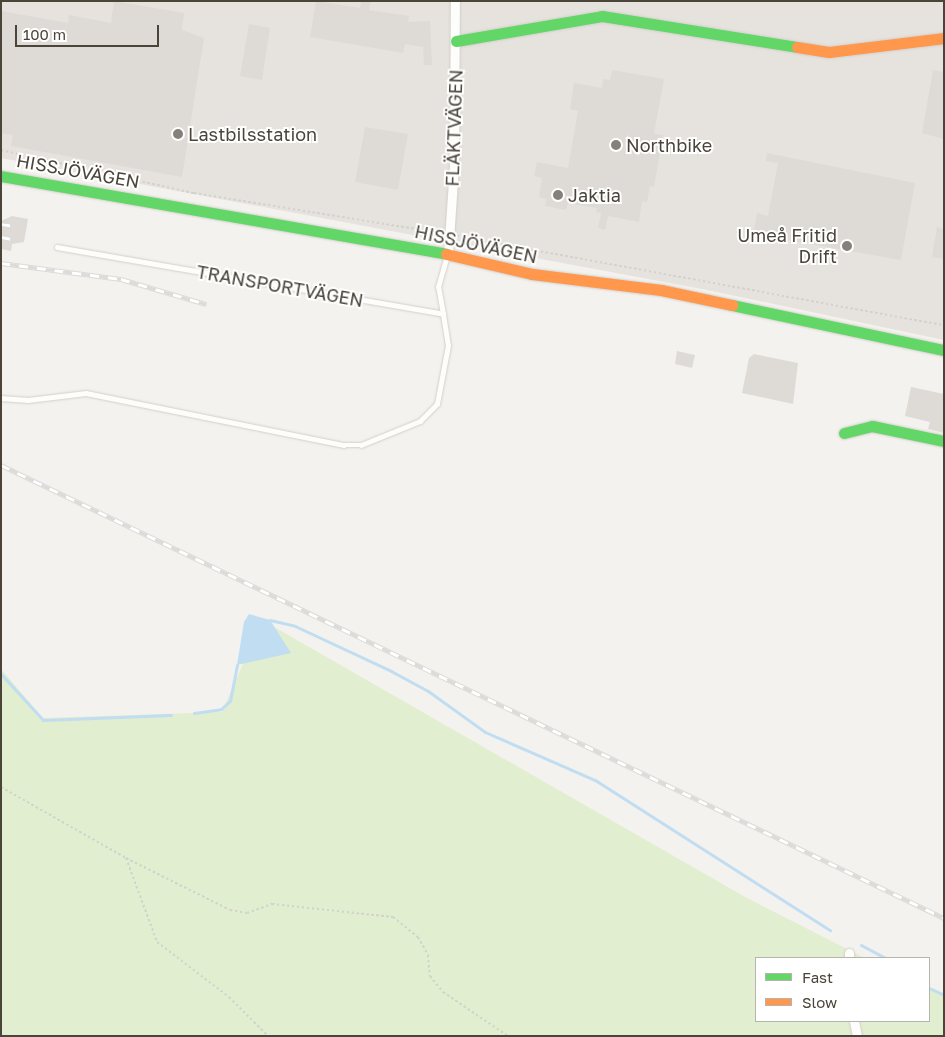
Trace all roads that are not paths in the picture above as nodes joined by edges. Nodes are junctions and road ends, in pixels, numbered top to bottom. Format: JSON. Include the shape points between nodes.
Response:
{"nodes":[{"id":1,"x":455,"y":1,"type":"edge"},
{"id":2,"x":944,"y":38,"type":"edge"},
{"id":3,"x":456,"y":40,"type":"junction"},
{"id":4,"x":1,"y":176,"type":"edge"},
{"id":5,"x":57,"y":247,"type":"dead end"},
{"id":6,"x":448,"y":254,"type":"junction"},
{"id":7,"x":442,"y":314,"type":"junction"},
{"id":8,"x":944,"y":350,"type":"edge"},
{"id":9,"x":1,"y":398,"type":"edge"},
{"id":10,"x":844,"y":433,"type":"dead end"},
{"id":11,"x":944,"y":441,"type":"edge"},
{"id":12,"x":854,"y":1022,"type":"edge"},
{"id":13,"x":857,"y":1036,"type":"edge"}],
"edges":[{"from":1,"to":3,"type":"street","name":"FLÄKTVÄGEN"},
{"from":2,"to":3,"type":"main road","via":[[829,52],[602,16]]},
{"from":3,"to":6,"type":"street","name":"FLÄKTVÄGEN"},
{"from":4,"to":6,"type":"main road","name":"HISSJÖVÄGEN"},
{"from":5,"to":7,"type":"lane","name":"TRANSPORTVÄGEN"},
{"from":6,"to":7,"type":"lane","via":[[438,287]]},
{"from":6,"to":8,"type":"main road","name":"HISSJÖVÄGEN","via":[[532,274],[661,290]]},
{"from":7,"to":9,"type":"lane","via":[[448,346],[437,404],[420,421],[361,445],[344,445],[86,393],[28,400]]},
{"from":10,"to":11,"type":"main road","via":[[872,426]]},
{"from":12,"to":13,"type":"street"}]}
